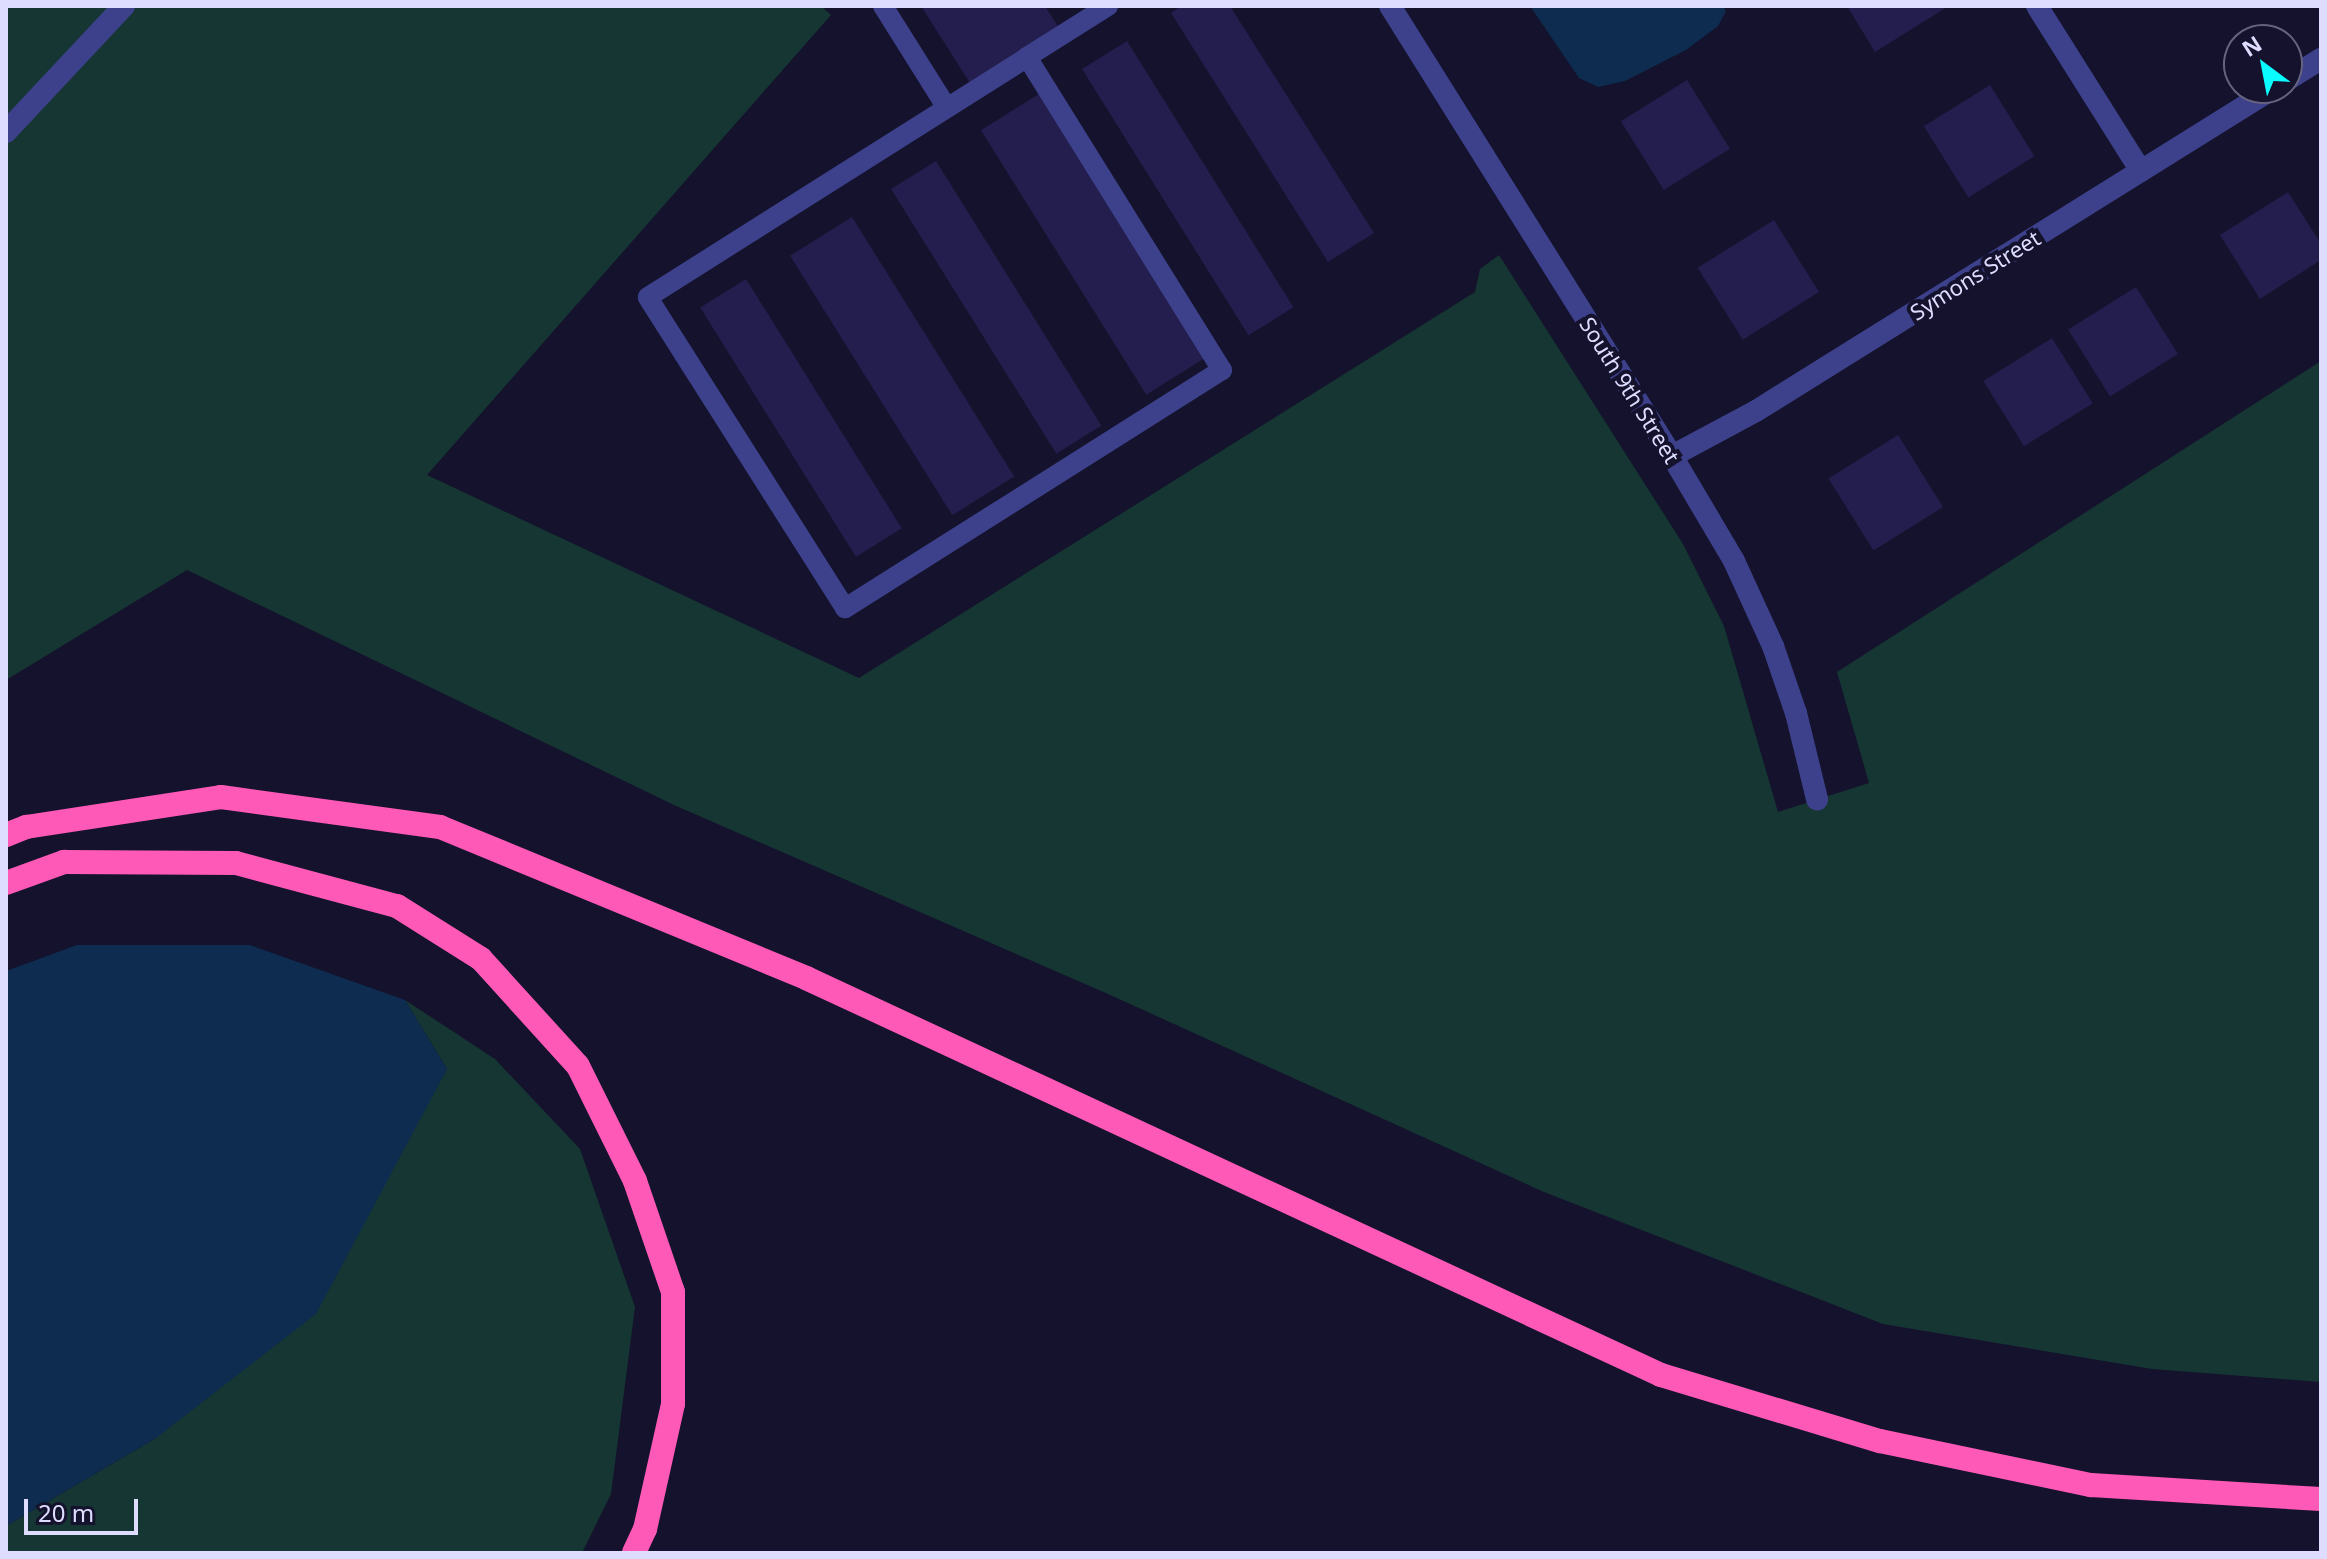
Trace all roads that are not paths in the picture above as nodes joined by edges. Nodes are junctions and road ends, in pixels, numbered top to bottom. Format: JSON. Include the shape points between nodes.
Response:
{"nodes":[{"id":1,"x":124,"y":6,"type":"edge"},
{"id":2,"x":883,"y":6,"type":"edge"},
{"id":3,"x":1108,"y":6,"type":"edge"},
{"id":4,"x":1390,"y":6,"type":"edge"},
{"id":5,"x":2037,"y":6,"type":"edge"},
{"id":6,"x":1027,"y":57,"type":"junction"},
{"id":7,"x":2321,"y":59,"type":"edge"},
{"id":8,"x":2303,"y":70,"type":"edge"},
{"id":9,"x":2248,"y":104,"type":"edge"},
{"id":10,"x":947,"y":108,"type":"junction"},
{"id":11,"x":6,"y":132,"type":"edge"},
{"id":12,"x":2141,"y":171,"type":"junction"},
{"id":13,"x":1672,"y":456,"type":"junction"},
{"id":14,"x":1817,"y":799,"type":"dead end"},
{"id":15,"x":6,"y":835,"type":"edge"},
{"id":16,"x":6,"y":883,"type":"edge"},
{"id":17,"x":2321,"y":1499,"type":"edge"},
{"id":18,"x":634,"y":1553,"type":"edge"}],
"edges":[{"from":1,"to":11,"type":"street"},
{"from":2,"to":10,"type":"lane"},
{"from":3,"to":6,"type":"lane"},
{"from":4,"to":13,"type":"street","name":"South 9th Street"},
{"from":5,"to":12,"type":"street"},
{"from":6,"to":10,"type":"lane"},
{"from":6,"to":10,"type":"lane","via":[[1222,370],[845,608],[648,297]]},
{"from":7,"to":8,"type":"street"},
{"from":9,"to":12,"type":"street","name":"Symons Street"},
{"from":12,"to":13,"type":"street","name":"Symons Street","via":[[1756,411]]},
{"from":13,"to":14,"type":"street","name":"South 9th Street","via":[[1734,561],[1773,646]]},
{"from":15,"to":17,"type":"highway","via":[[26,827],[221,797],[440,827],[806,978],[1661,1375],[1880,1441],[2091,1485]]},
{"from":16,"to":18,"type":"highway","via":[[64,862],[236,863],[397,906],[481,959],[578,1066],[635,1181],[673,1292],[673,1404],[645,1529]]}]}
